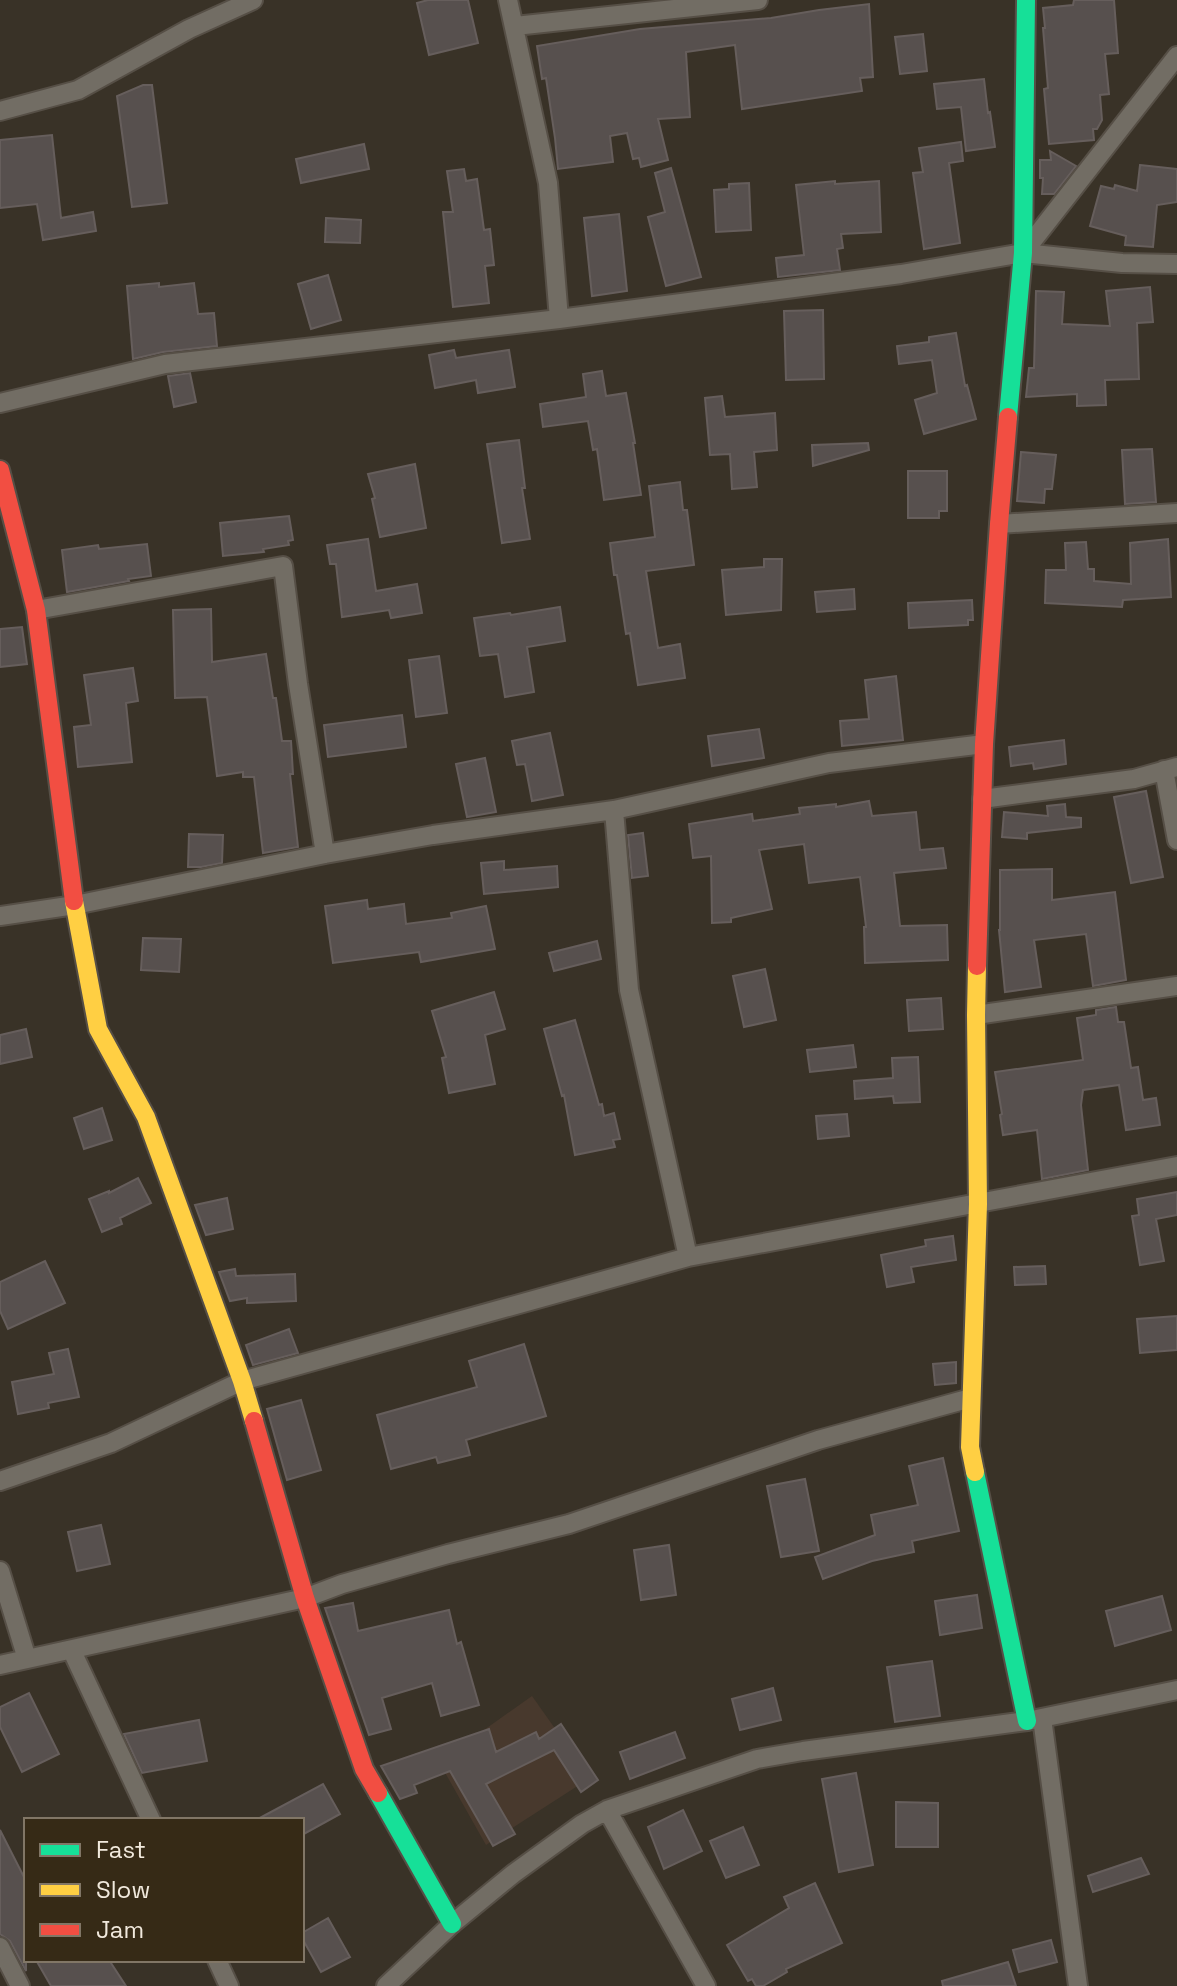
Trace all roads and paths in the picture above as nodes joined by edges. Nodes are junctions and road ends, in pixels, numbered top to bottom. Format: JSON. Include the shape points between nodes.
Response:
{"nodes":[{"id":1,"x":253,"y":0,"type":"edge"},
{"id":2,"x":508,"y":0,"type":"edge"},
{"id":3,"x":758,"y":0,"type":"edge"},
{"id":4,"x":1026,"y":0,"type":"edge"},
{"id":5,"x":515,"y":26,"type":"junction"},
{"id":6,"x":1177,"y":56,"type":"edge"},
{"id":7,"x":0,"y":111,"type":"edge"},
{"id":8,"x":1023,"y":253,"type":"junction"},
{"id":9,"x":1177,"y":264,"type":"edge"},
{"id":10,"x":559,"y":319,"type":"junction"},
{"id":11,"x":0,"y":403,"type":"edge"},
{"id":12,"x":0,"y":470,"type":"edge"},
{"id":13,"x":1177,"y":513,"type":"edge"},
{"id":14,"x":999,"y":524,"type":"junction"},
{"id":15,"x":36,"y":610,"type":"junction"},
{"id":16,"x":984,"y":744,"type":"junction"},
{"id":17,"x":1170,"y":768,"type":"edge"},
{"id":18,"x":982,"y":799,"type":"junction"},
{"id":19,"x":614,"y":810,"type":"junction"},
{"id":20,"x":1177,"y":840,"type":"edge"},
{"id":21,"x":325,"y":854,"type":"junction"},
{"id":22,"x":75,"y":905,"type":"junction"},
{"id":23,"x":0,"y":916,"type":"edge"},
{"id":24,"x":1177,"y":986,"type":"edge"},
{"id":25,"x":976,"y":1015,"type":"junction"},
{"id":26,"x":1177,"y":1166,"type":"edge"},
{"id":27,"x":978,"y":1204,"type":"junction"},
{"id":28,"x":688,"y":1257,"type":"junction"},
{"id":29,"x":242,"y":1381,"type":"junction"},
{"id":30,"x":971,"y":1398,"type":"junction"},
{"id":31,"x":0,"y":1481,"type":"edge"},
{"id":32,"x":0,"y":1571,"type":"edge"},
{"id":33,"x":305,"y":1598,"type":"junction"},
{"id":34,"x":72,"y":1651,"type":"junction"},
{"id":35,"x":27,"y":1659,"type":"junction"},
{"id":36,"x":0,"y":1665,"type":"edge"},
{"id":37,"x":1177,"y":1690,"type":"edge"},
{"id":38,"x":1035,"y":1720,"type":"junction"},
{"id":39,"x":607,"y":1810,"type":"junction"},
{"id":40,"x":150,"y":1818,"type":"edge"},
{"id":41,"x":452,"y":1924,"type":"junction"},
{"id":42,"x":0,"y":1947,"type":"edge"},
{"id":43,"x":218,"y":1962,"type":"edge"},
{"id":44,"x":20,"y":1986,"type":"edge"},
{"id":45,"x":229,"y":1986,"type":"edge"},
{"id":46,"x":386,"y":1986,"type":"edge"},
{"id":47,"x":706,"y":1986,"type":"edge"},
{"id":48,"x":1078,"y":1986,"type":"edge"}],
"edges":[{"from":1,"to":7,"type":"street","via":[[78,90]]},
{"from":2,"to":5,"type":"street"},
{"from":3,"to":5,"type":"street"},
{"from":4,"to":8,"type":"street"},
{"from":5,"to":10,"type":"street","via":[[548,183]]},
{"from":6,"to":8,"type":"street"},
{"from":8,"to":9,"type":"street"},
{"from":8,"to":10,"type":"street"},
{"from":8,"to":14,"type":"street"},
{"from":10,"to":11,"type":"street","via":[[165,364]]},
{"from":12,"to":15,"type":"street"},
{"from":13,"to":14,"type":"street"},
{"from":14,"to":16,"type":"street"},
{"from":15,"to":21,"type":"street","via":[[283,566]]},
{"from":15,"to":22,"type":"street"},
{"from":16,"to":18,"type":"street"},
{"from":16,"to":19,"type":"street","via":[[829,763]]},
{"from":17,"to":18,"type":"street","via":[[1134,779]]},
{"from":17,"to":20,"type":"street"},
{"from":18,"to":25,"type":"street"},
{"from":19,"to":21,"type":"street"},
{"from":19,"to":28,"type":"street","via":[[629,990]]},
{"from":21,"to":22,"type":"street"},
{"from":22,"to":23,"type":"street"},
{"from":22,"to":29,"type":"street","via":[[98,1029],[146,1117]]},
{"from":24,"to":25,"type":"street"},
{"from":25,"to":27,"type":"street"},
{"from":26,"to":27,"type":"street"},
{"from":27,"to":28,"type":"street"},
{"from":27,"to":30,"type":"street"},
{"from":28,"to":29,"type":"street"},
{"from":29,"to":31,"type":"street","via":[[111,1443]]},
{"from":29,"to":33,"type":"street"},
{"from":30,"to":33,"type":"street","via":[[818,1440],[569,1524]]},
{"from":30,"to":38,"type":"street","via":[[970,1447]]},
{"from":32,"to":35,"type":"street"},
{"from":33,"to":34,"type":"street"},
{"from":33,"to":41,"type":"street","via":[[364,1769]]},
{"from":34,"to":35,"type":"street"},
{"from":34,"to":40,"type":"street"},
{"from":35,"to":36,"type":"street"},
{"from":37,"to":38,"type":"street"},
{"from":38,"to":39,"type":"street","via":[[757,1759]]},
{"from":38,"to":48,"type":"street"},
{"from":39,"to":41,"type":"street","via":[[513,1874]]},
{"from":39,"to":47,"type":"street"},
{"from":41,"to":46,"type":"street"},
{"from":42,"to":44,"type":"street"},
{"from":43,"to":45,"type":"street"}]}
